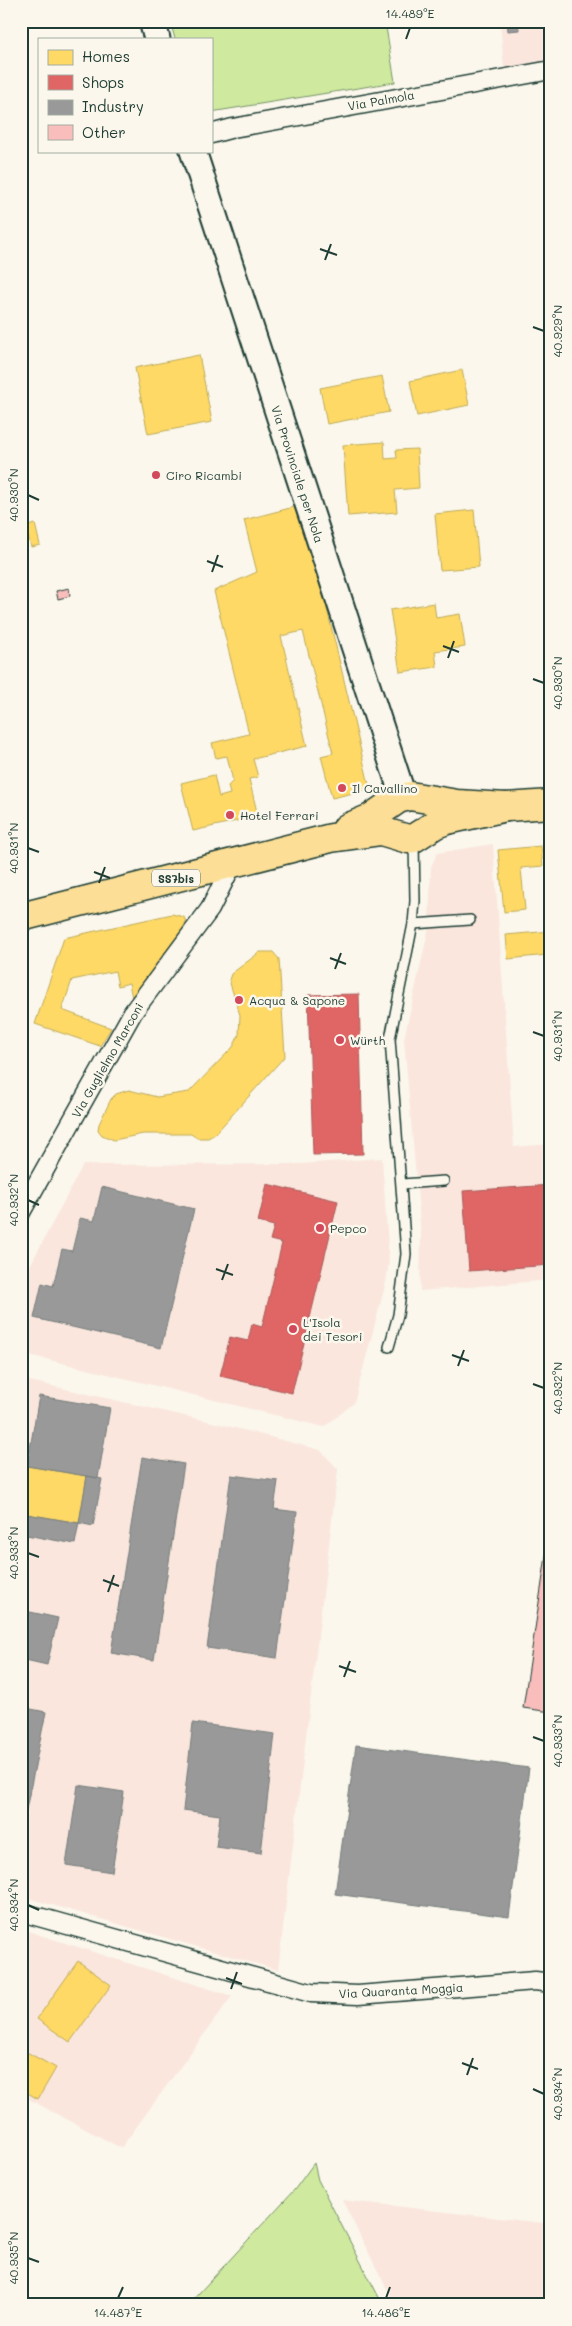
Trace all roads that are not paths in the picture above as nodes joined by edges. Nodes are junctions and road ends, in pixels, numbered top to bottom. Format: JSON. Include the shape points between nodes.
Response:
{"nodes":[{"id":1,"x":152,"y":21,"type":"edge"},
{"id":2,"x":157,"y":38,"type":"edge"},
{"id":3,"x":551,"y":70,"type":"edge"},
{"id":4,"x":212,"y":134,"type":"edge"},
{"id":5,"x":193,"y":152,"type":"edge"},
{"id":6,"x":404,"y":799,"type":"junction"},
{"id":7,"x":551,"y":804,"type":"edge"},
{"id":8,"x":506,"y":807,"type":"junction"},
{"id":9,"x":414,"y":835,"type":"junction"},
{"id":10,"x":331,"y":838,"type":"junction"},
{"id":11,"x":233,"y":863,"type":"junction"},
{"id":12,"x":21,"y":917,"type":"edge"},
{"id":13,"x":470,"y":920,"type":"dead end"},
{"id":14,"x":412,"y":924,"type":"junction"},
{"id":15,"x":444,"y":1182,"type":"dead end"},
{"id":16,"x":402,"y":1184,"type":"junction"},
{"id":17,"x":21,"y":1212,"type":"edge"},
{"id":18,"x":389,"y":1347,"type":"dead end"},
{"id":19,"x":21,"y":1912,"type":"edge"},
{"id":20,"x":551,"y":1983,"type":"edge"}],
"edges":[{"from":1,"to":2,"type":"street"},
{"from":3,"to":4,"type":"street","name":"Via Palmola"},
{"from":5,"to":6,"type":"street","name":"Via Provinciale per Nola"},
{"from":6,"to":8,"type":"main road"},
{"from":6,"to":9,"type":"main road","via":[[423,801],[430,813],[431,819]]},
{"from":6,"to":9,"type":"main road","via":[[388,812],[388,823],[396,834]]},
{"from":6,"to":10,"type":"main road","number":"SS7bis"},
{"from":7,"to":8,"type":"main road"},
{"from":8,"to":9,"type":"main road","via":[[448,820]]},
{"from":9,"to":10,"type":"main road","number":"SS7bis","via":[[380,831]]},
{"from":9,"to":14,"type":"lane"},
{"from":10,"to":11,"type":"main road","number":"SS7bis"},
{"from":11,"to":12,"type":"main road","number":"SS7bis"},
{"from":11,"to":17,"type":"street","name":"Via Guglielmo Marconi","via":[[210,909],[133,1012]]},
{"from":13,"to":14,"type":"lane"},
{"from":14,"to":16,"type":"lane","via":[[390,1039]]},
{"from":15,"to":16,"type":"lane"},
{"from":16,"to":18,"type":"lane","via":[[405,1275]]},
{"from":19,"to":20,"type":"street","name":"Via Quaranta Moggia","via":[[311,1993],[358,1995],[534,1981]]}]}
